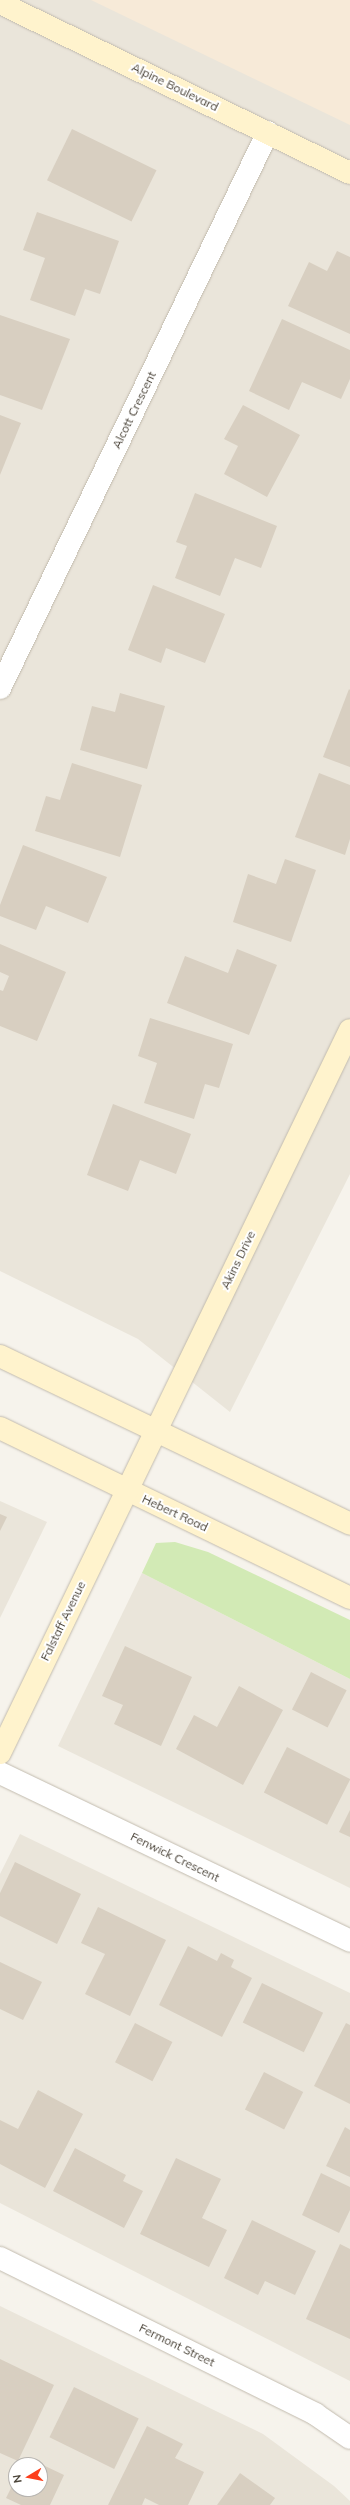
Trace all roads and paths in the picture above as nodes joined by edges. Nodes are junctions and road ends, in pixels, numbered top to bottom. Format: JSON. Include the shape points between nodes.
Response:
{"nodes":[{"id":1,"x":0,"y":3,"type":"edge"},
{"id":2,"x":268,"y":132,"type":"junction"},
{"id":3,"x":350,"y":173,"type":"edge"},
{"id":4,"x":0,"y":688,"type":"edge"},
{"id":5,"x":350,"y":1030,"type":"edge"},
{"id":6,"x":0,"y":1356,"type":"edge"},
{"id":7,"x":0,"y":1428,"type":"edge"},
{"id":8,"x":155,"y":1431,"type":"junction"},
{"id":9,"x":126,"y":1490,"type":"junction"},
{"id":10,"x":350,"y":1524,"type":"edge"},
{"id":11,"x":350,"y":1598,"type":"edge"},
{"id":12,"x":0,"y":1753,"type":"edge"},
{"id":13,"x":0,"y":1773,"type":"edge"},
{"id":14,"x":350,"y":1940,"type":"edge"},
{"id":15,"x":0,"y":2258,"type":"edge"},
{"id":16,"x":350,"y":2438,"type":"edge"}],
"edges":[{"from":1,"to":2,"type":"street","name":"Alpine Boulevard"},
{"from":2,"to":3,"type":"street","name":"Alpine Boulevard"},
{"from":2,"to":4,"type":"street","name":"Alcott Crescent"},
{"from":5,"to":8,"type":"street","name":"Akins Drive"},
{"from":6,"to":8,"type":"street"},
{"from":7,"to":9,"type":"street","name":"Hebert Road"},
{"from":8,"to":9,"type":"street","name":"Akins Drive"},
{"from":8,"to":10,"type":"street"},
{"from":9,"to":11,"type":"street","name":"Hebert Road"},
{"from":9,"to":12,"type":"street","name":"Falstaff Avenue"},
{"from":13,"to":14,"type":"street","name":"Fenwick Crescent"},
{"from":15,"to":16,"type":"street","name":"Fermont Street","via":[[315,2414]]}]}
